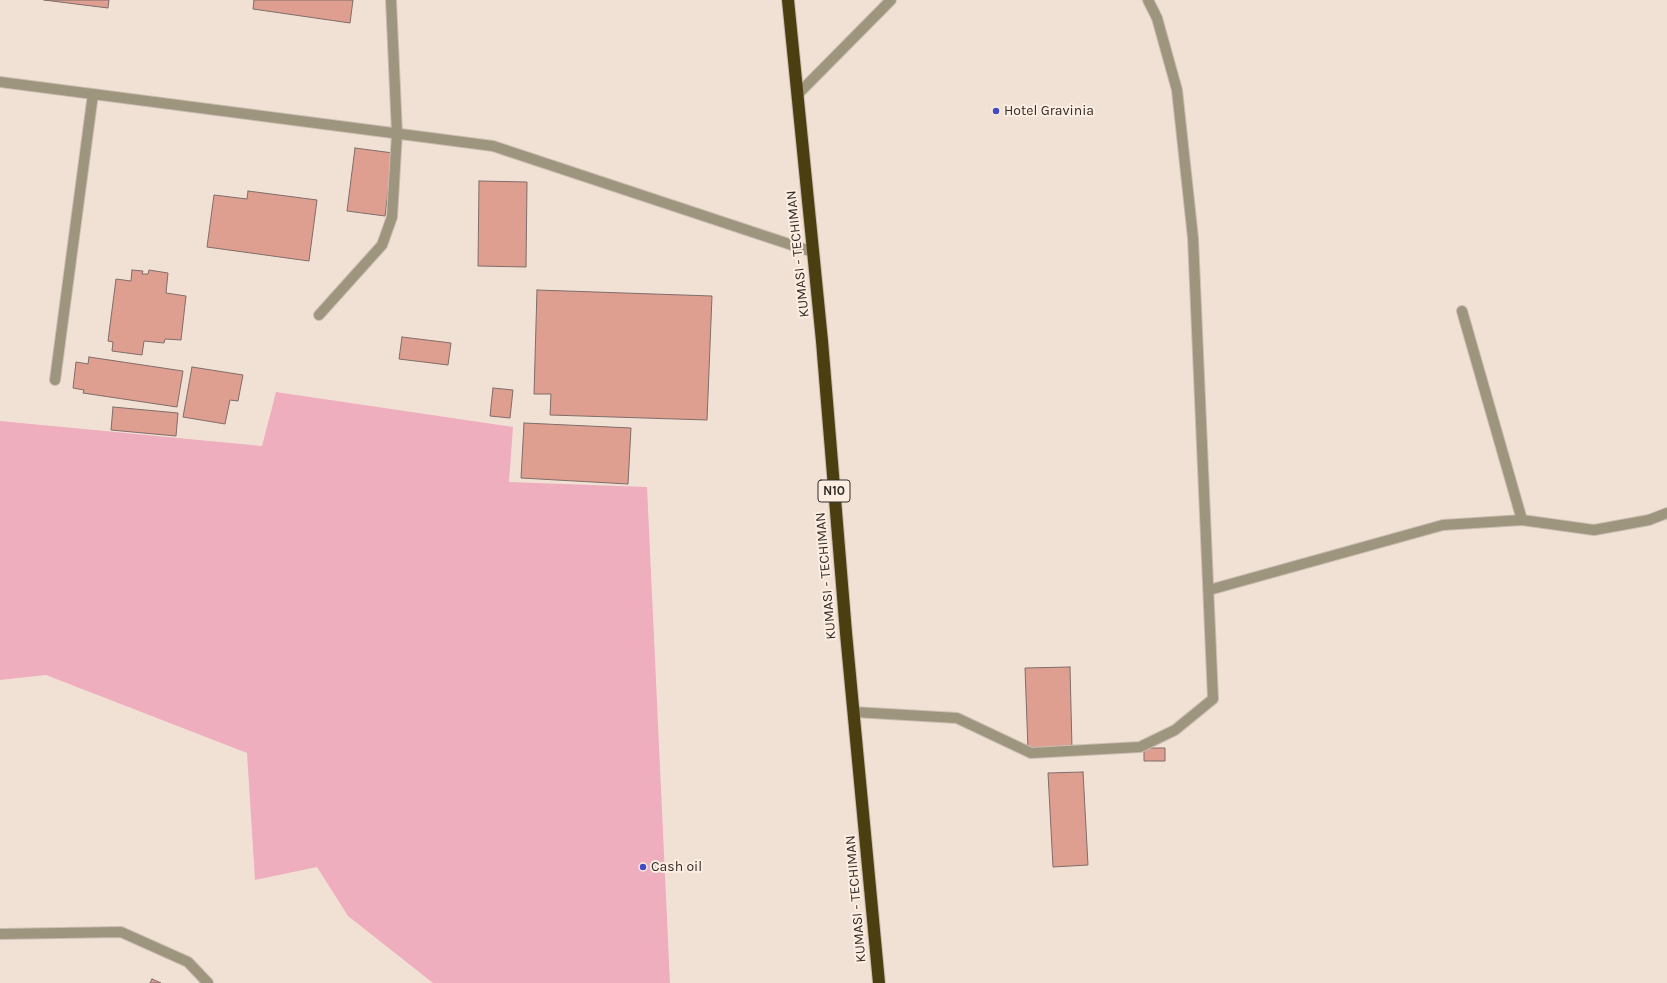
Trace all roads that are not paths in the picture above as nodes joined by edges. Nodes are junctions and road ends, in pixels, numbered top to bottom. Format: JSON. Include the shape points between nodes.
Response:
{"nodes":[{"id":1,"x":391,"y":0,"type":"edge"},
{"id":2,"x":788,"y":0,"type":"edge"},
{"id":3,"x":891,"y":0,"type":"edge"},
{"id":4,"x":1148,"y":0,"type":"edge"},
{"id":5,"x":0,"y":82,"type":"edge"},
{"id":6,"x":93,"y":94,"type":"junction"},
{"id":7,"x":798,"y":94,"type":"junction"},
{"id":8,"x":397,"y":133,"type":"junction"},
{"id":9,"x":813,"y":252,"type":"junction"},
{"id":10,"x":1462,"y":311,"type":"dead end"},
{"id":11,"x":319,"y":315,"type":"dead end"},
{"id":12,"x":56,"y":380,"type":"dead end"},
{"id":13,"x":1667,"y":513,"type":"edge"},
{"id":14,"x":1522,"y":520,"type":"junction"},
{"id":15,"x":1208,"y":590,"type":"junction"},
{"id":16,"x":854,"y":712,"type":"junction"},
{"id":17,"x":0,"y":934,"type":"edge"},
{"id":18,"x":208,"y":983,"type":"edge"},
{"id":19,"x":879,"y":983,"type":"edge"}],
"edges":[{"from":1,"to":8,"type":"street"},
{"from":2,"to":7,"type":"highway","name":"KUMASI - TECHIMAN","number":"N10"},
{"from":3,"to":7,"type":"street"},
{"from":4,"to":15,"type":"street","via":[[1157,18],[1177,90],[1193,238]]},
{"from":5,"to":6,"type":"street"},
{"from":6,"to":8,"type":"street"},
{"from":6,"to":12,"type":"street"},
{"from":7,"to":9,"type":"highway","name":"KUMASI - TECHIMAN","number":"N10"},
{"from":8,"to":9,"type":"street","via":[[493,146]]},
{"from":8,"to":11,"type":"street","via":[[392,217],[382,245]]},
{"from":9,"to":16,"type":"highway","name":"KUMASI - TECHIMAN","number":"N10"},
{"from":10,"to":14,"type":"street"},
{"from":13,"to":14,"type":"street","via":[[1649,520],[1594,530]]},
{"from":14,"to":15,"type":"street","via":[[1443,525]]},
{"from":15,"to":16,"type":"street","via":[[1213,699],[1175,730],[1140,747],[1031,753],[957,718]]},
{"from":16,"to":19,"type":"highway","name":"KUMASI - TECHIMAN","number":"N10"},
{"from":17,"to":18,"type":"street","via":[[121,932],[188,962]]}]}
